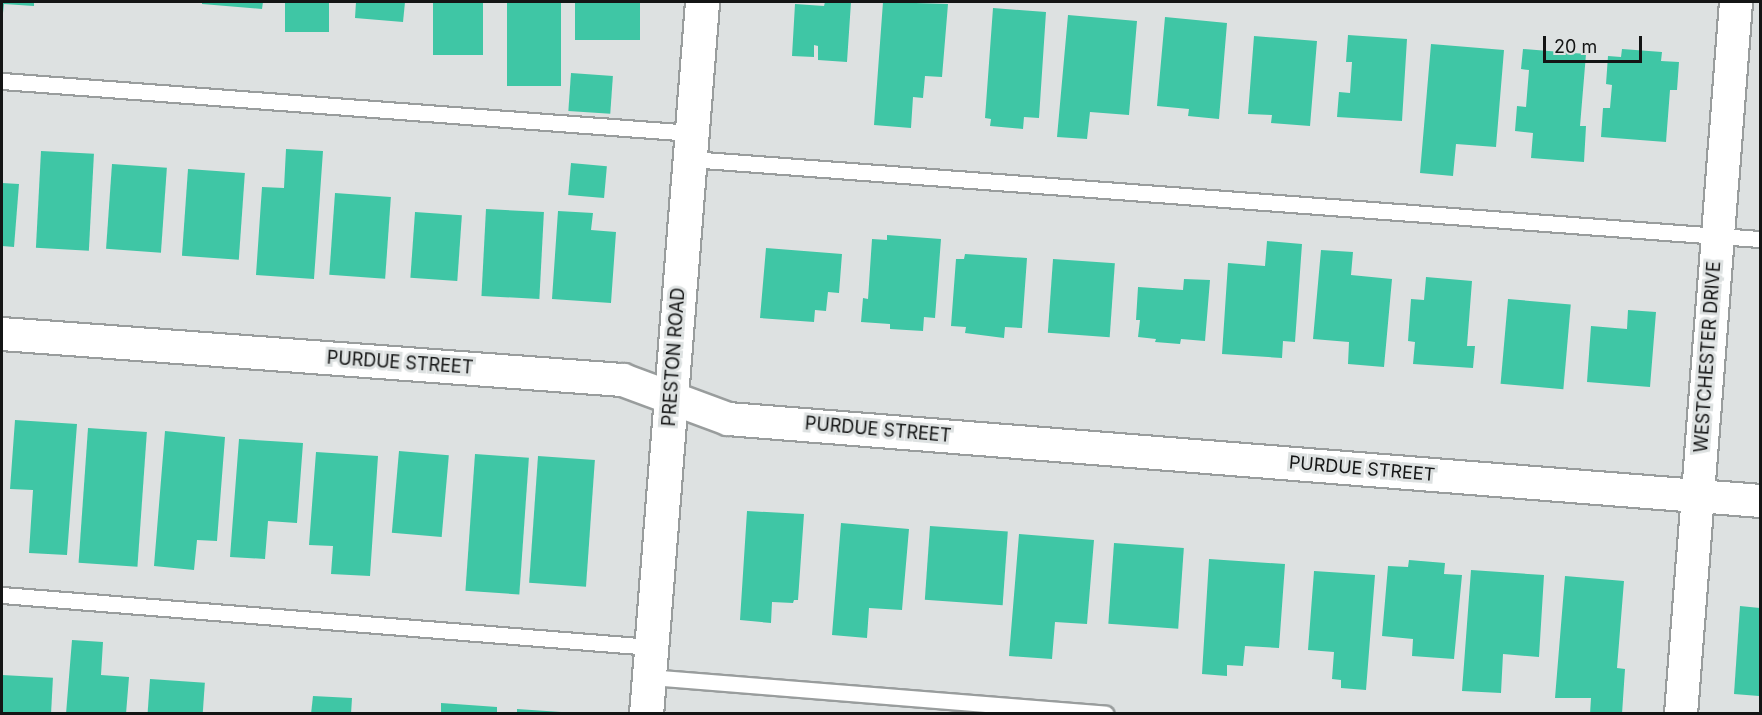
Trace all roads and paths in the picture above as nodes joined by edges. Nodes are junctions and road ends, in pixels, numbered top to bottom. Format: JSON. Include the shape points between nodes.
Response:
{"nodes":[{"id":1,"x":702,"y":2,"type":"edge"},
{"id":2,"x":1736,"y":2,"type":"edge"},
{"id":3,"x":2,"y":81,"type":"edge"},
{"id":4,"x":691,"y":146,"type":"junction"},
{"id":5,"x":1718,"y":236,"type":"junction"},
{"id":6,"x":1761,"y":240,"type":"edge"},
{"id":7,"x":2,"y":334,"type":"edge"},
{"id":8,"x":671,"y":399,"type":"junction"},
{"id":9,"x":1698,"y":496,"type":"junction"},
{"id":10,"x":1761,"y":501,"type":"edge"},
{"id":11,"x":2,"y":595,"type":"edge"},
{"id":12,"x":650,"y":662,"type":"junction"},
{"id":13,"x":646,"y":714,"type":"edge"},
{"id":14,"x":1106,"y":714,"type":"edge"},
{"id":15,"x":1681,"y":714,"type":"edge"}],
"edges":[{"from":1,"to":4,"type":"main road","name":"PRESTON ROAD"},
{"from":2,"to":5,"type":"street","name":"WESTCHESTER DRIVE"},
{"from":3,"to":4,"type":"lane"},
{"from":4,"to":5,"type":"lane"},
{"from":4,"to":8,"type":"main road","name":"PRESTON ROAD"},
{"from":5,"to":6,"type":"lane"},
{"from":5,"to":9,"type":"street","name":"WESTCHESTER DRIVE"},
{"from":7,"to":8,"type":"street","name":"PURDUE STREET","via":[[623,380]]},
{"from":8,"to":9,"type":"street","name":"PURDUE STREET","via":[[728,419]]},
{"from":8,"to":12,"type":"main road","name":"PRESTON ROAD"},
{"from":9,"to":10,"type":"street","name":"PURDUE STREET"},
{"from":9,"to":15,"type":"street","name":"WESTCHESTER DRIVE"},
{"from":11,"to":12,"type":"lane"},
{"from":12,"to":13,"type":"main road","name":"PRESTON ROAD"},
{"from":12,"to":14,"type":"lane"}]}
